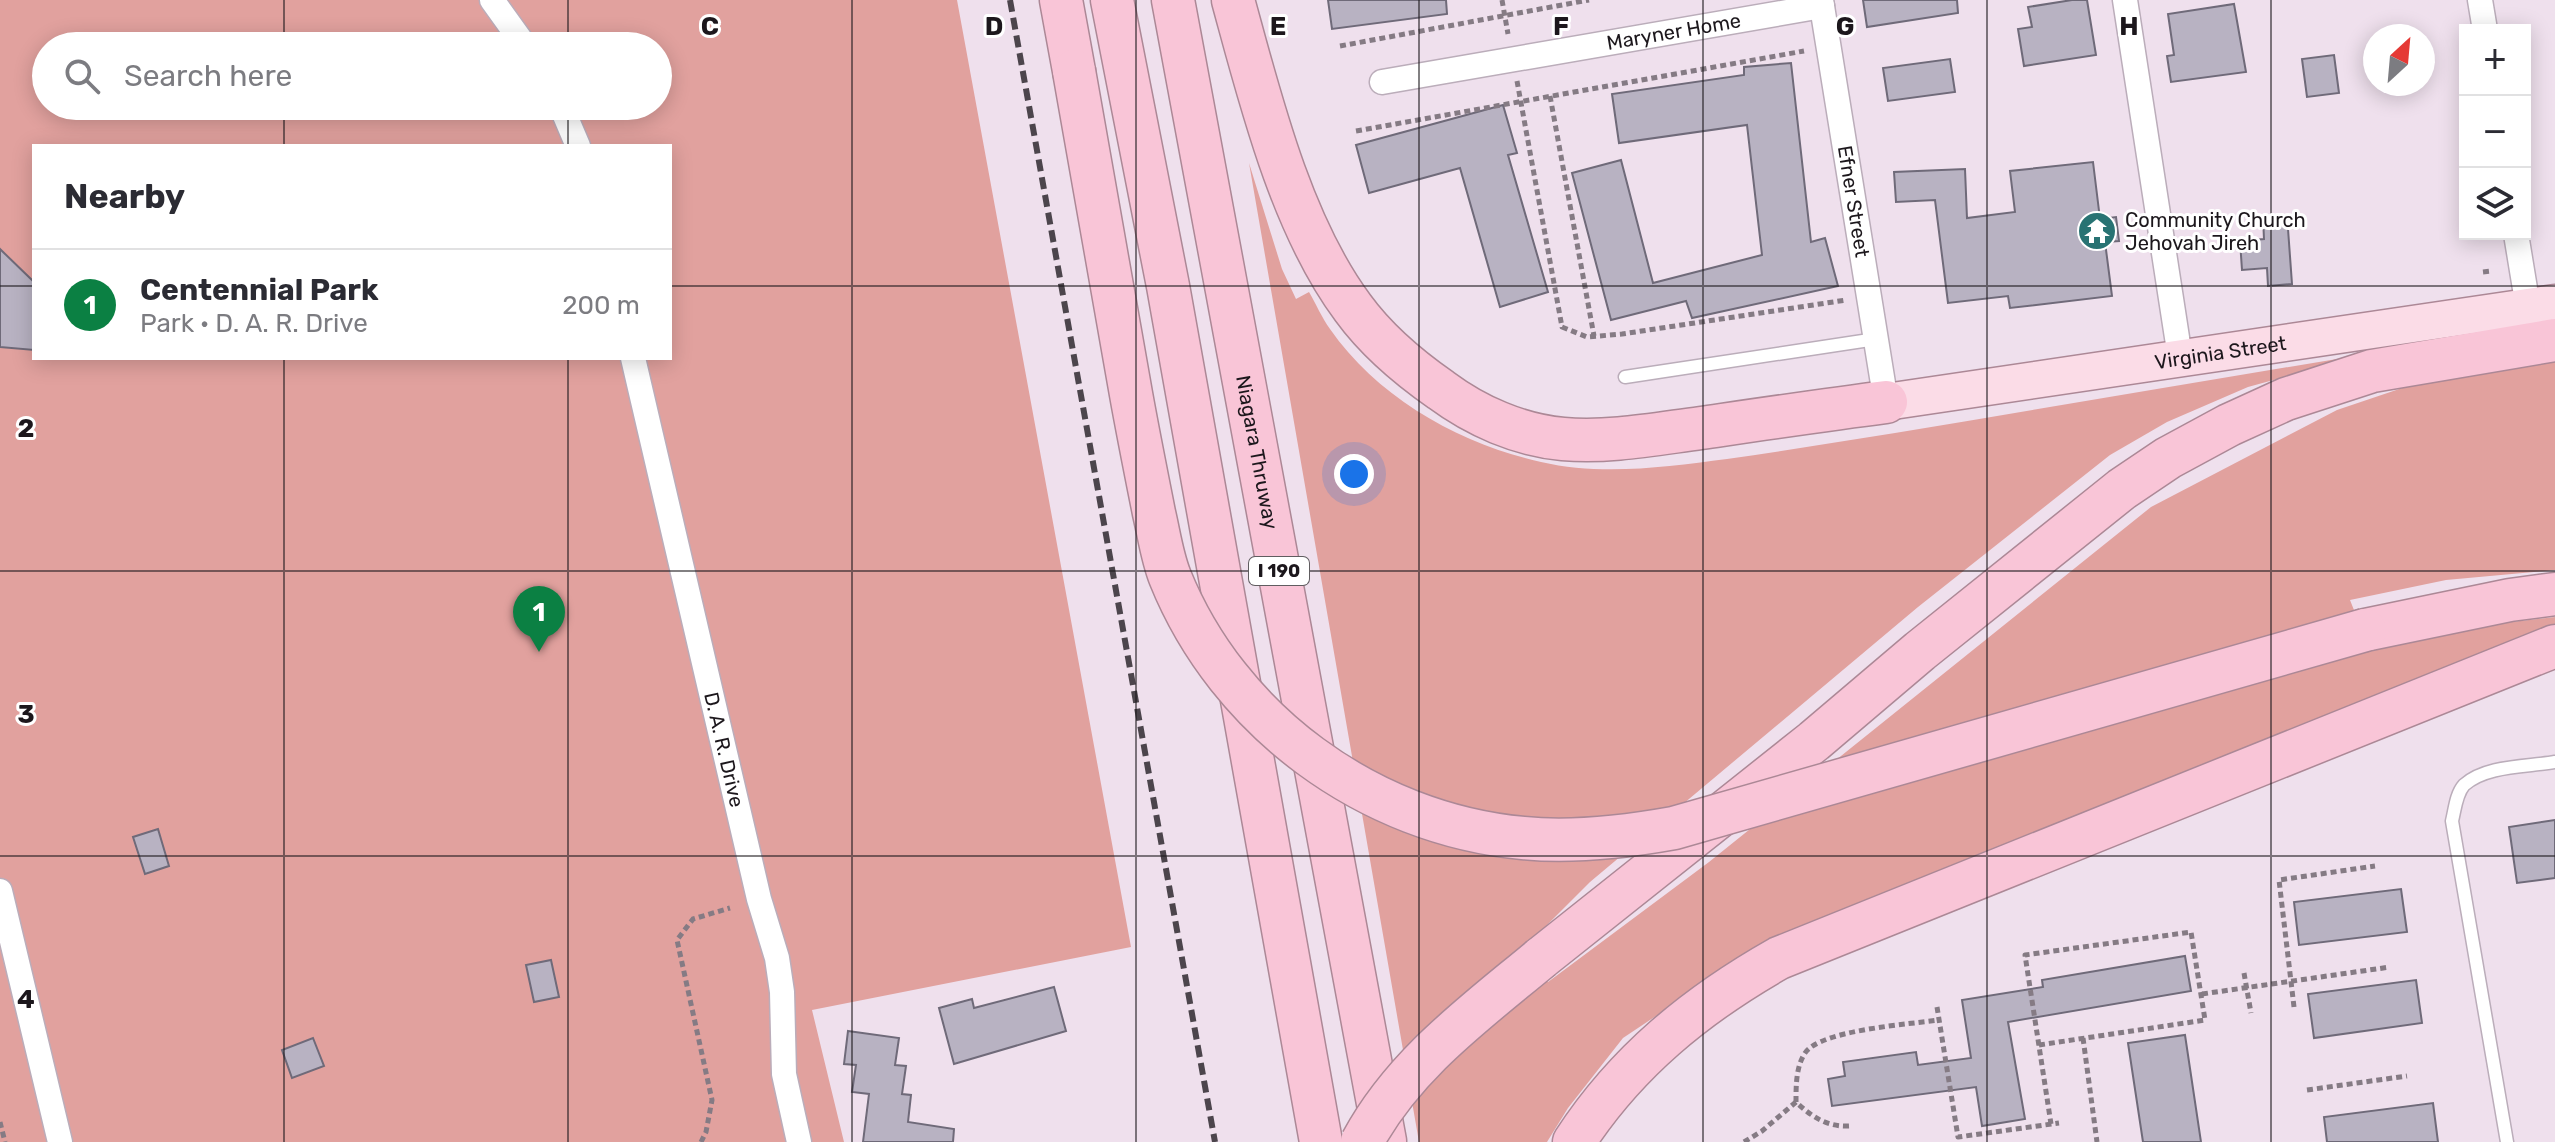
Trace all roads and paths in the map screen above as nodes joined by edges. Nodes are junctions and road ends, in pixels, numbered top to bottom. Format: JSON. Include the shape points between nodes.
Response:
{"nodes":[{"id":1,"x":492,"y":0,"type":"edge"},
{"id":2,"x":1061,"y":0,"type":"edge"},
{"id":3,"x":1112,"y":0,"type":"edge"},
{"id":4,"x":1173,"y":0,"type":"edge"},
{"id":5,"x":1233,"y":0,"type":"edge"},
{"id":6,"x":1502,"y":0,"type":"edge"},
{"id":7,"x":1533,"y":0,"type":"edge"},
{"id":8,"x":1589,"y":0,"type":"edge"},
{"id":9,"x":2125,"y":0,"type":"edge"},
{"id":10,"x":2480,"y":0,"type":"edge"},
{"id":11,"x":1571,"y":2,"type":"edge"},
{"id":12,"x":1822,"y":3,"type":"edge"},
{"id":13,"x":1535,"y":10,"type":"junction"},
{"id":14,"x":1505,"y":16,"type":"junction"},
{"id":15,"x":2484,"y":24,"type":"edge"},
{"id":16,"x":515,"y":32,"type":"edge"},
{"id":17,"x":1340,"y":46,"type":"dead end"},
{"id":18,"x":1510,"y":46,"type":"dead end"},
{"id":19,"x":1807,"y":51,"type":"dead end"},
{"id":20,"x":1515,"y":73,"type":"dead end"},
{"id":21,"x":1382,"y":82,"type":"dead end"},
{"id":22,"x":1550,"y":96,"type":"junction"},
{"id":23,"x":1521,"y":101,"type":"junction"},
{"id":24,"x":567,"y":120,"type":"edge"},
{"id":25,"x":1356,"y":131,"type":"dead end"},
{"id":26,"x":577,"y":144,"type":"edge"},
{"id":27,"x":2518,"y":240,"type":"edge"},
{"id":28,"x":2492,"y":271,"type":"dead end"},
{"id":29,"x":2483,"y":272,"type":"dead end"},
{"id":30,"x":1848,"y":299,"type":"dead end"},
{"id":31,"x":2541,"y":305,"type":"edge"},
{"id":32,"x":1594,"y":336,"type":"junction"},
{"id":33,"x":1876,"y":339,"type":"junction"},
{"id":34,"x":2555,"y":340,"type":"edge"},
{"id":35,"x":2180,"y":357,"type":"junction"},
{"id":36,"x":633,"y":360,"type":"edge"},
{"id":37,"x":1625,"y":377,"type":"dead end"},
{"id":38,"x":1886,"y":402,"type":"junction"},
{"id":39,"x":2555,"y":594,"type":"edge"},
{"id":40,"x":2555,"y":646,"type":"edge"},
{"id":41,"x":2555,"y":762,"type":"edge"},
{"id":42,"x":2375,"y":866,"type":"dead end"},
{"id":43,"x":0,"y":891,"type":"edge"},
{"id":44,"x":730,"y":908,"type":"dead end"},
{"id":45,"x":2390,"y":967,"type":"dead end"},
{"id":46,"x":2244,"y":973,"type":"dead end"},
{"id":47,"x":2291,"y":981,"type":"junction"},
{"id":48,"x":2247,"y":988,"type":"junction"},
{"id":49,"x":2202,"y":994,"type":"junction"},
{"id":50,"x":1937,"y":1007,"type":"dead end"},
{"id":51,"x":2294,"y":1007,"type":"dead end"},
{"id":52,"x":2251,"y":1013,"type":"dead end"},
{"id":53,"x":1939,"y":1020,"type":"junction"},
{"id":54,"x":2083,"y":1038,"type":"junction"},
{"id":55,"x":2039,"y":1045,"type":"junction"},
{"id":56,"x":2407,"y":1076,"type":"dead end"},
{"id":57,"x":2307,"y":1090,"type":"dead end"},
{"id":58,"x":1796,"y":1102,"type":"junction"},
{"id":59,"x":0,"y":1122,"type":"edge"},
{"id":60,"x":2059,"y":1123,"type":"dead end"},
{"id":61,"x":2051,"y":1124,"type":"junction"},
{"id":62,"x":1849,"y":1126,"type":"dead end"},
{"id":63,"x":5,"y":1142,"type":"edge"},
{"id":64,"x":60,"y":1142,"type":"edge"},
{"id":65,"x":701,"y":1142,"type":"edge"},
{"id":66,"x":799,"y":1142,"type":"edge"},
{"id":67,"x":1321,"y":1142,"type":"edge"},
{"id":68,"x":1362,"y":1142,"type":"edge"},
{"id":69,"x":1385,"y":1142,"type":"edge"},
{"id":70,"x":1574,"y":1142,"type":"edge"},
{"id":71,"x":1744,"y":1142,"type":"edge"},
{"id":72,"x":2097,"y":1142,"type":"edge"},
{"id":73,"x":2507,"y":1142,"type":"edge"}],
"edges":[{"from":1,"to":16,"type":"street"},
{"from":2,"to":39,"type":"highway","bridge":true,"via":[[1143,459],[1174,586],[1204,643],[1279,731],[1333,774],[1408,811],[1468,830],[1523,838],[1576,840],[1674,828],[2365,630]]},
{"from":3,"to":67,"type":"highway","number":"I 190"},
{"from":4,"to":69,"type":"highway","name":"Niagara Thruway","number":"I 190"},
{"from":5,"to":38,"type":"highway","via":[[1277,146],[1322,255],[1370,329],[1454,399],[1526,433],[1563,439],[1619,439]]},
{"from":6,"to":14,"type":"path"},
{"from":7,"to":13,"type":"path"},
{"from":8,"to":11,"type":"path"},
{"from":9,"to":35,"type":"street"},
{"from":10,"to":15,"type":"street"},
{"from":11,"to":13,"type":"path"},
{"from":12,"to":21,"type":"street","name":"Maryner Home"},
{"from":12,"to":33,"type":"street","name":"Efner Street"},
{"from":13,"to":14,"type":"path"},
{"from":14,"to":17,"type":"path"},
{"from":14,"to":18,"type":"path"},
{"from":19,"to":22,"type":"path"},
{"from":20,"to":23,"type":"path"},
{"from":22,"to":23,"type":"path"},
{"from":22,"to":32,"type":"path"},
{"from":23,"to":25,"type":"path"},
{"from":23,"to":32,"type":"path","via":[[1562,327]]},
{"from":24,"to":26,"type":"street"},
{"from":27,"to":31,"type":"street"},
{"from":28,"to":29,"type":"path"},
{"from":30,"to":32,"type":"path"},
{"from":31,"to":35,"type":"main road","name":"Virginia Street"},
{"from":33,"to":37,"type":"lane"},
{"from":33,"to":38,"type":"street","name":"Efner Street"},
{"from":34,"to":68,"type":"highway","bridge":true,"via":[[2372,371],[2286,399],[2168,458],[2122,489],[1451,1033],[1391,1097]]},
{"from":35,"to":38,"type":"main road","name":"Virginia Street"},
{"from":36,"to":66,"type":"street","name":"D. A. R. Drive","via":[[777,958],[784,1074]]},
{"from":40,"to":70,"type":"highway","via":[[1779,958],[1670,1031],[1634,1065]]},
{"from":41,"to":73,"type":"lane","via":[[2484,773],[2463,786],[2452,821]]},
{"from":42,"to":47,"type":"path","via":[[2279,880]]},
{"from":43,"to":64,"type":"street"},
{"from":44,"to":65,"type":"path","via":[[693,919],[677,940],[712,1100]]},
{"from":45,"to":47,"type":"path"},
{"from":46,"to":48,"type":"path"},
{"from":47,"to":48,"type":"path"},
{"from":47,"to":51,"type":"path"},
{"from":48,"to":49,"type":"path"},
{"from":48,"to":52,"type":"path"},
{"from":49,"to":54,"type":"path","via":[[2205,1020]]},
{"from":49,"to":55,"type":"path","via":[[2191,932],[2025,955]]},
{"from":50,"to":53,"type":"path"},
{"from":53,"to":58,"type":"path","via":[[1818,1042],[1807,1050],[1798,1069]]},
{"from":53,"to":61,"type":"path","via":[[1958,1137]]},
{"from":54,"to":55,"type":"path"},
{"from":54,"to":72,"type":"path"},
{"from":55,"to":61,"type":"path"},
{"from":56,"to":57,"type":"path"},
{"from":58,"to":62,"type":"path","via":[[1824,1123]]},
{"from":58,"to":71,"type":"path"},
{"from":59,"to":63,"type":"path"},
{"from":60,"to":61,"type":"path"}]}
